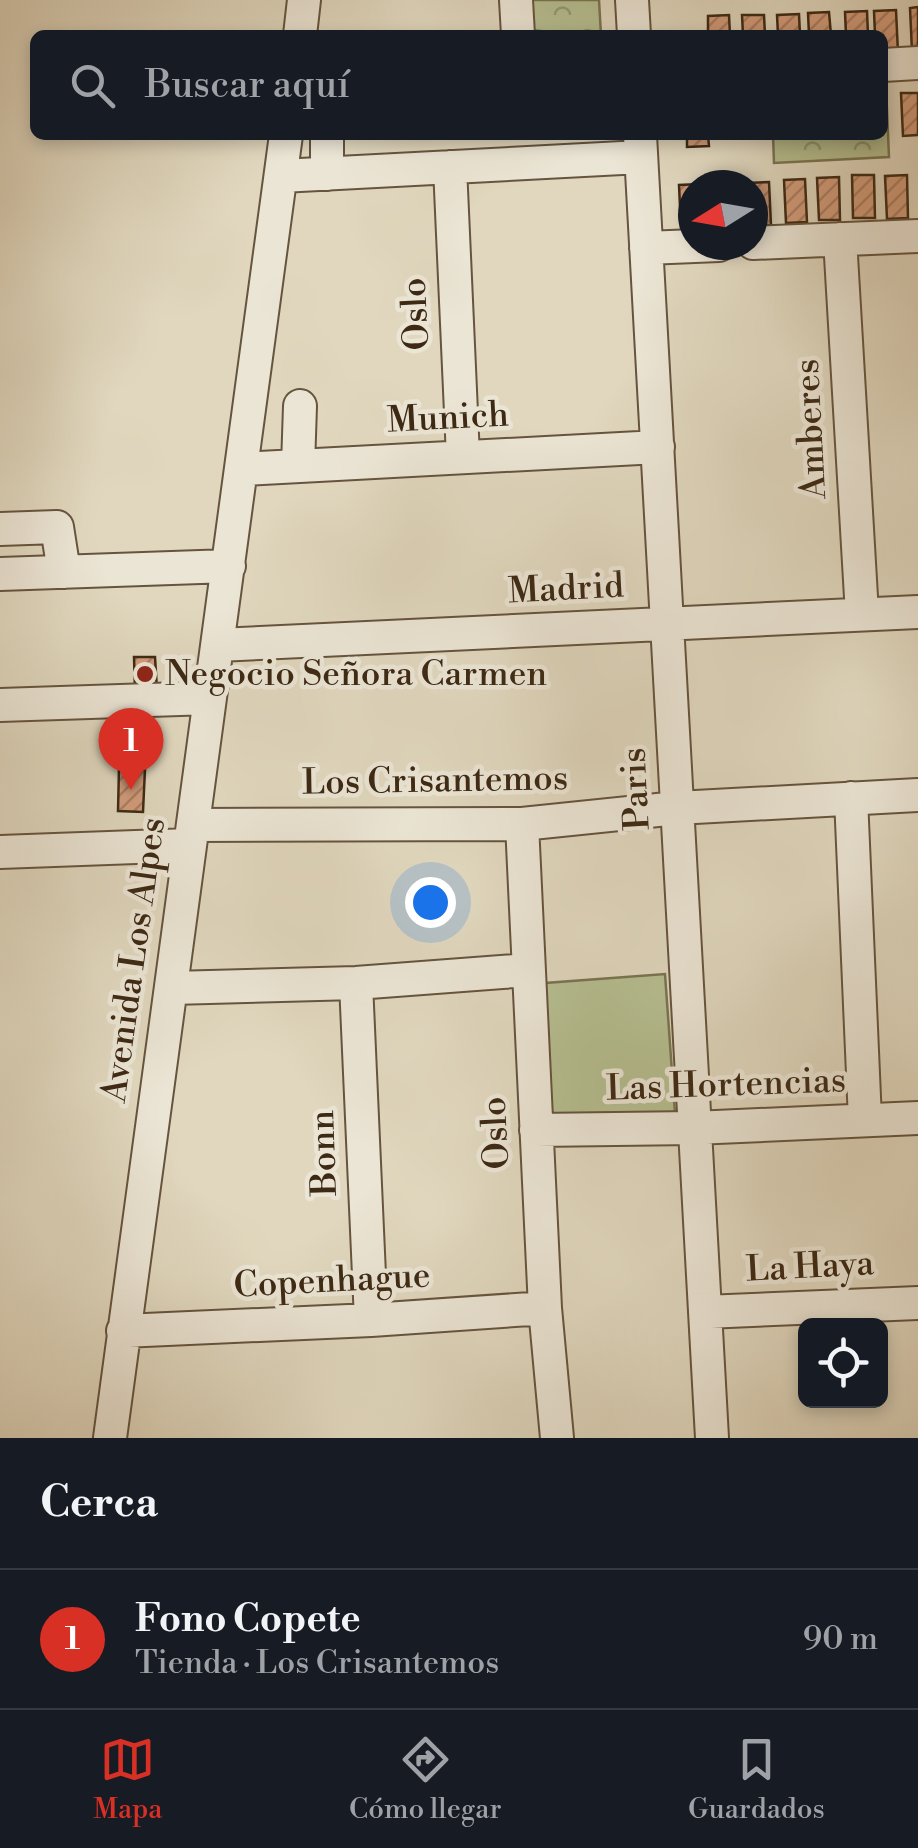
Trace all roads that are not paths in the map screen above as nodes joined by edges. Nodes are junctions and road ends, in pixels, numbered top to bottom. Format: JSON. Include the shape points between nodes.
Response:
{"nodes":[{"id":1,"x":304,"y":0,"type":"edge"},
{"id":2,"x":516,"y":0,"type":"edge"},
{"id":3,"x":632,"y":0,"type":"edge"},
{"id":4,"x":301,"y":30,"type":"edge"},
{"id":5,"x":518,"y":30,"type":"edge"},
{"id":6,"x":634,"y":30,"type":"edge"},
{"id":7,"x":918,"y":63,"type":"edge"},
{"id":8,"x":888,"y":65,"type":"edge"},
{"id":9,"x":285,"y":140,"type":"edge"},
{"id":10,"x":326,"y":140,"type":"edge"},
{"id":11,"x":641,"y":146,"type":"edge"},
{"id":12,"x":525,"y":149,"type":"edge"},
{"id":13,"x":450,"y":167,"type":"junction"},
{"id":14,"x":327,"y":174,"type":"junction"},
{"id":15,"x":281,"y":176,"type":"junction"},
{"id":16,"x":918,"y":236,"type":"edge"},
{"id":17,"x":840,"y":239,"type":"junction"},
{"id":18,"x":768,"y":242,"type":"edge"},
{"id":19,"x":678,"y":247,"type":"edge"},
{"id":20,"x":646,"y":248,"type":"junction"},
{"id":21,"x":300,"y":406,"type":"dead end"},
{"id":22,"x":658,"y":447,"type":"junction"},
{"id":23,"x":463,"y":458,"type":"junction"},
{"id":24,"x":298,"y":466,"type":"junction"},
{"id":25,"x":242,"y":469,"type":"junction"},
{"id":26,"x":0,"y":529,"type":"edge"},
{"id":27,"x":229,"y":566,"type":"junction"},
{"id":28,"x":64,"y":572,"type":"junction"},
{"id":29,"x":0,"y":574,"type":"edge"},
{"id":30,"x":918,"y":612,"type":"edge"},
{"id":31,"x":862,"y":614,"type":"junction"},
{"id":32,"x":667,"y":624,"type":"junction"},
{"id":33,"x":218,"y":645,"type":"junction"},
{"id":34,"x":210,"y":698,"type":"junction"},
{"id":35,"x":0,"y":706,"type":"edge"},
{"id":36,"x":918,"y":796,"type":"edge"},
{"id":37,"x":851,"y":798,"type":"junction"},
{"id":38,"x":677,"y":808,"type":"junction"},
{"id":39,"x":522,"y":824,"type":"junction"},
{"id":40,"x":191,"y":835,"type":"junction"},
{"id":41,"x":0,"y":852,"type":"edge"},
{"id":42,"x":528,"y":970,"type":"junction"},
{"id":43,"x":356,"y":983,"type":"junction"},
{"id":44,"x":172,"y":988,"type":"junction"},
{"id":45,"x":918,"y":1118,"type":"edge"},
{"id":46,"x":865,"y":1120,"type":"junction"},
{"id":47,"x":694,"y":1128,"type":"junction"},
{"id":48,"x":536,"y":1130,"type":"junction"},
{"id":49,"x":918,"y":1302,"type":"edge"},
{"id":50,"x":546,"y":1308,"type":"junction"},
{"id":51,"x":705,"y":1312,"type":"junction"},
{"id":52,"x":371,"y":1320,"type":"junction"},
{"id":53,"x":123,"y":1331,"type":"junction"},
{"id":54,"x":110,"y":1438,"type":"edge"},
{"id":55,"x":557,"y":1438,"type":"edge"},
{"id":56,"x":712,"y":1438,"type":"edge"}],
"edges":[{"from":1,"to":4,"type":"street"},
{"from":2,"to":5,"type":"street"},
{"from":3,"to":6,"type":"street"},
{"from":7,"to":8,"type":"street"},
{"from":9,"to":15,"type":"street","name":"Avenida Los Alpes"},
{"from":10,"to":14,"type":"street"},
{"from":11,"to":12,"type":"street"},
{"from":11,"to":20,"type":"street","name":"Paris"},
{"from":12,"to":13,"type":"street"},
{"from":13,"to":14,"type":"street"},
{"from":13,"to":23,"type":"street","name":"Oslo"},
{"from":14,"to":15,"type":"street"},
{"from":15,"to":25,"type":"street","name":"Avenida Los Alpes"},
{"from":16,"to":17,"type":"street"},
{"from":17,"to":18,"type":"street"},
{"from":17,"to":31,"type":"street","name":"Amberes"},
{"from":19,"to":20,"type":"street"},
{"from":20,"to":22,"type":"street","name":"Paris"},
{"from":21,"to":24,"type":"street"},
{"from":22,"to":23,"type":"street","name":"Munich"},
{"from":22,"to":32,"type":"street","name":"Paris"},
{"from":23,"to":24,"type":"street","name":"Munich"},
{"from":24,"to":25,"type":"street","name":"Munich"},
{"from":25,"to":27,"type":"street","name":"Avenida Los Alpes"},
{"from":26,"to":28,"type":"street","via":[[57,527]]},
{"from":27,"to":28,"type":"street"},
{"from":27,"to":33,"type":"street","name":"Avenida Los Alpes"},
{"from":28,"to":29,"type":"street"},
{"from":30,"to":31,"type":"street","name":"Madrid"},
{"from":31,"to":32,"type":"street","name":"Madrid"},
{"from":32,"to":33,"type":"street","name":"Madrid"},
{"from":32,"to":38,"type":"street","name":"Paris"},
{"from":33,"to":34,"type":"street","name":"Avenida Los Alpes"},
{"from":34,"to":35,"type":"street"},
{"from":34,"to":40,"type":"street","name":"Avenida Los Alpes"},
{"from":36,"to":37,"type":"street","name":"Los Crisantemos"},
{"from":37,"to":38,"type":"street","name":"Los Crisantemos"},
{"from":37,"to":46,"type":"street"},
{"from":38,"to":39,"type":"street","name":"Los Crisantemos"},
{"from":38,"to":47,"type":"street","name":"Paris"},
{"from":39,"to":40,"type":"street","name":"Los Crisantemos"},
{"from":39,"to":42,"type":"street","name":"Oslo"},
{"from":40,"to":41,"type":"street","name":"Los Crisantemos"},
{"from":40,"to":44,"type":"street","name":"Avenida Los Alpes"},
{"from":42,"to":43,"type":"street"},
{"from":42,"to":48,"type":"street","name":"Oslo"},
{"from":43,"to":44,"type":"street"},
{"from":43,"to":52,"type":"street","name":"Bonn"},
{"from":44,"to":53,"type":"street","name":"Avenida Los Alpes"},
{"from":45,"to":46,"type":"street","name":"Las Hortencias"},
{"from":46,"to":47,"type":"street","name":"Las Hortencias"},
{"from":47,"to":48,"type":"street","name":"Las Hortencias"},
{"from":47,"to":51,"type":"street","name":"Paris"},
{"from":48,"to":50,"type":"street","name":"Oslo"},
{"from":49,"to":51,"type":"street","name":"La Haya"},
{"from":50,"to":52,"type":"street","name":"Copenhague"},
{"from":50,"to":55,"type":"street","name":"Oslo"},
{"from":51,"to":56,"type":"street","name":"Paris"},
{"from":52,"to":53,"type":"street","name":"Copenhague"},
{"from":53,"to":54,"type":"street","name":"Avenida Los Alpes"}]}
